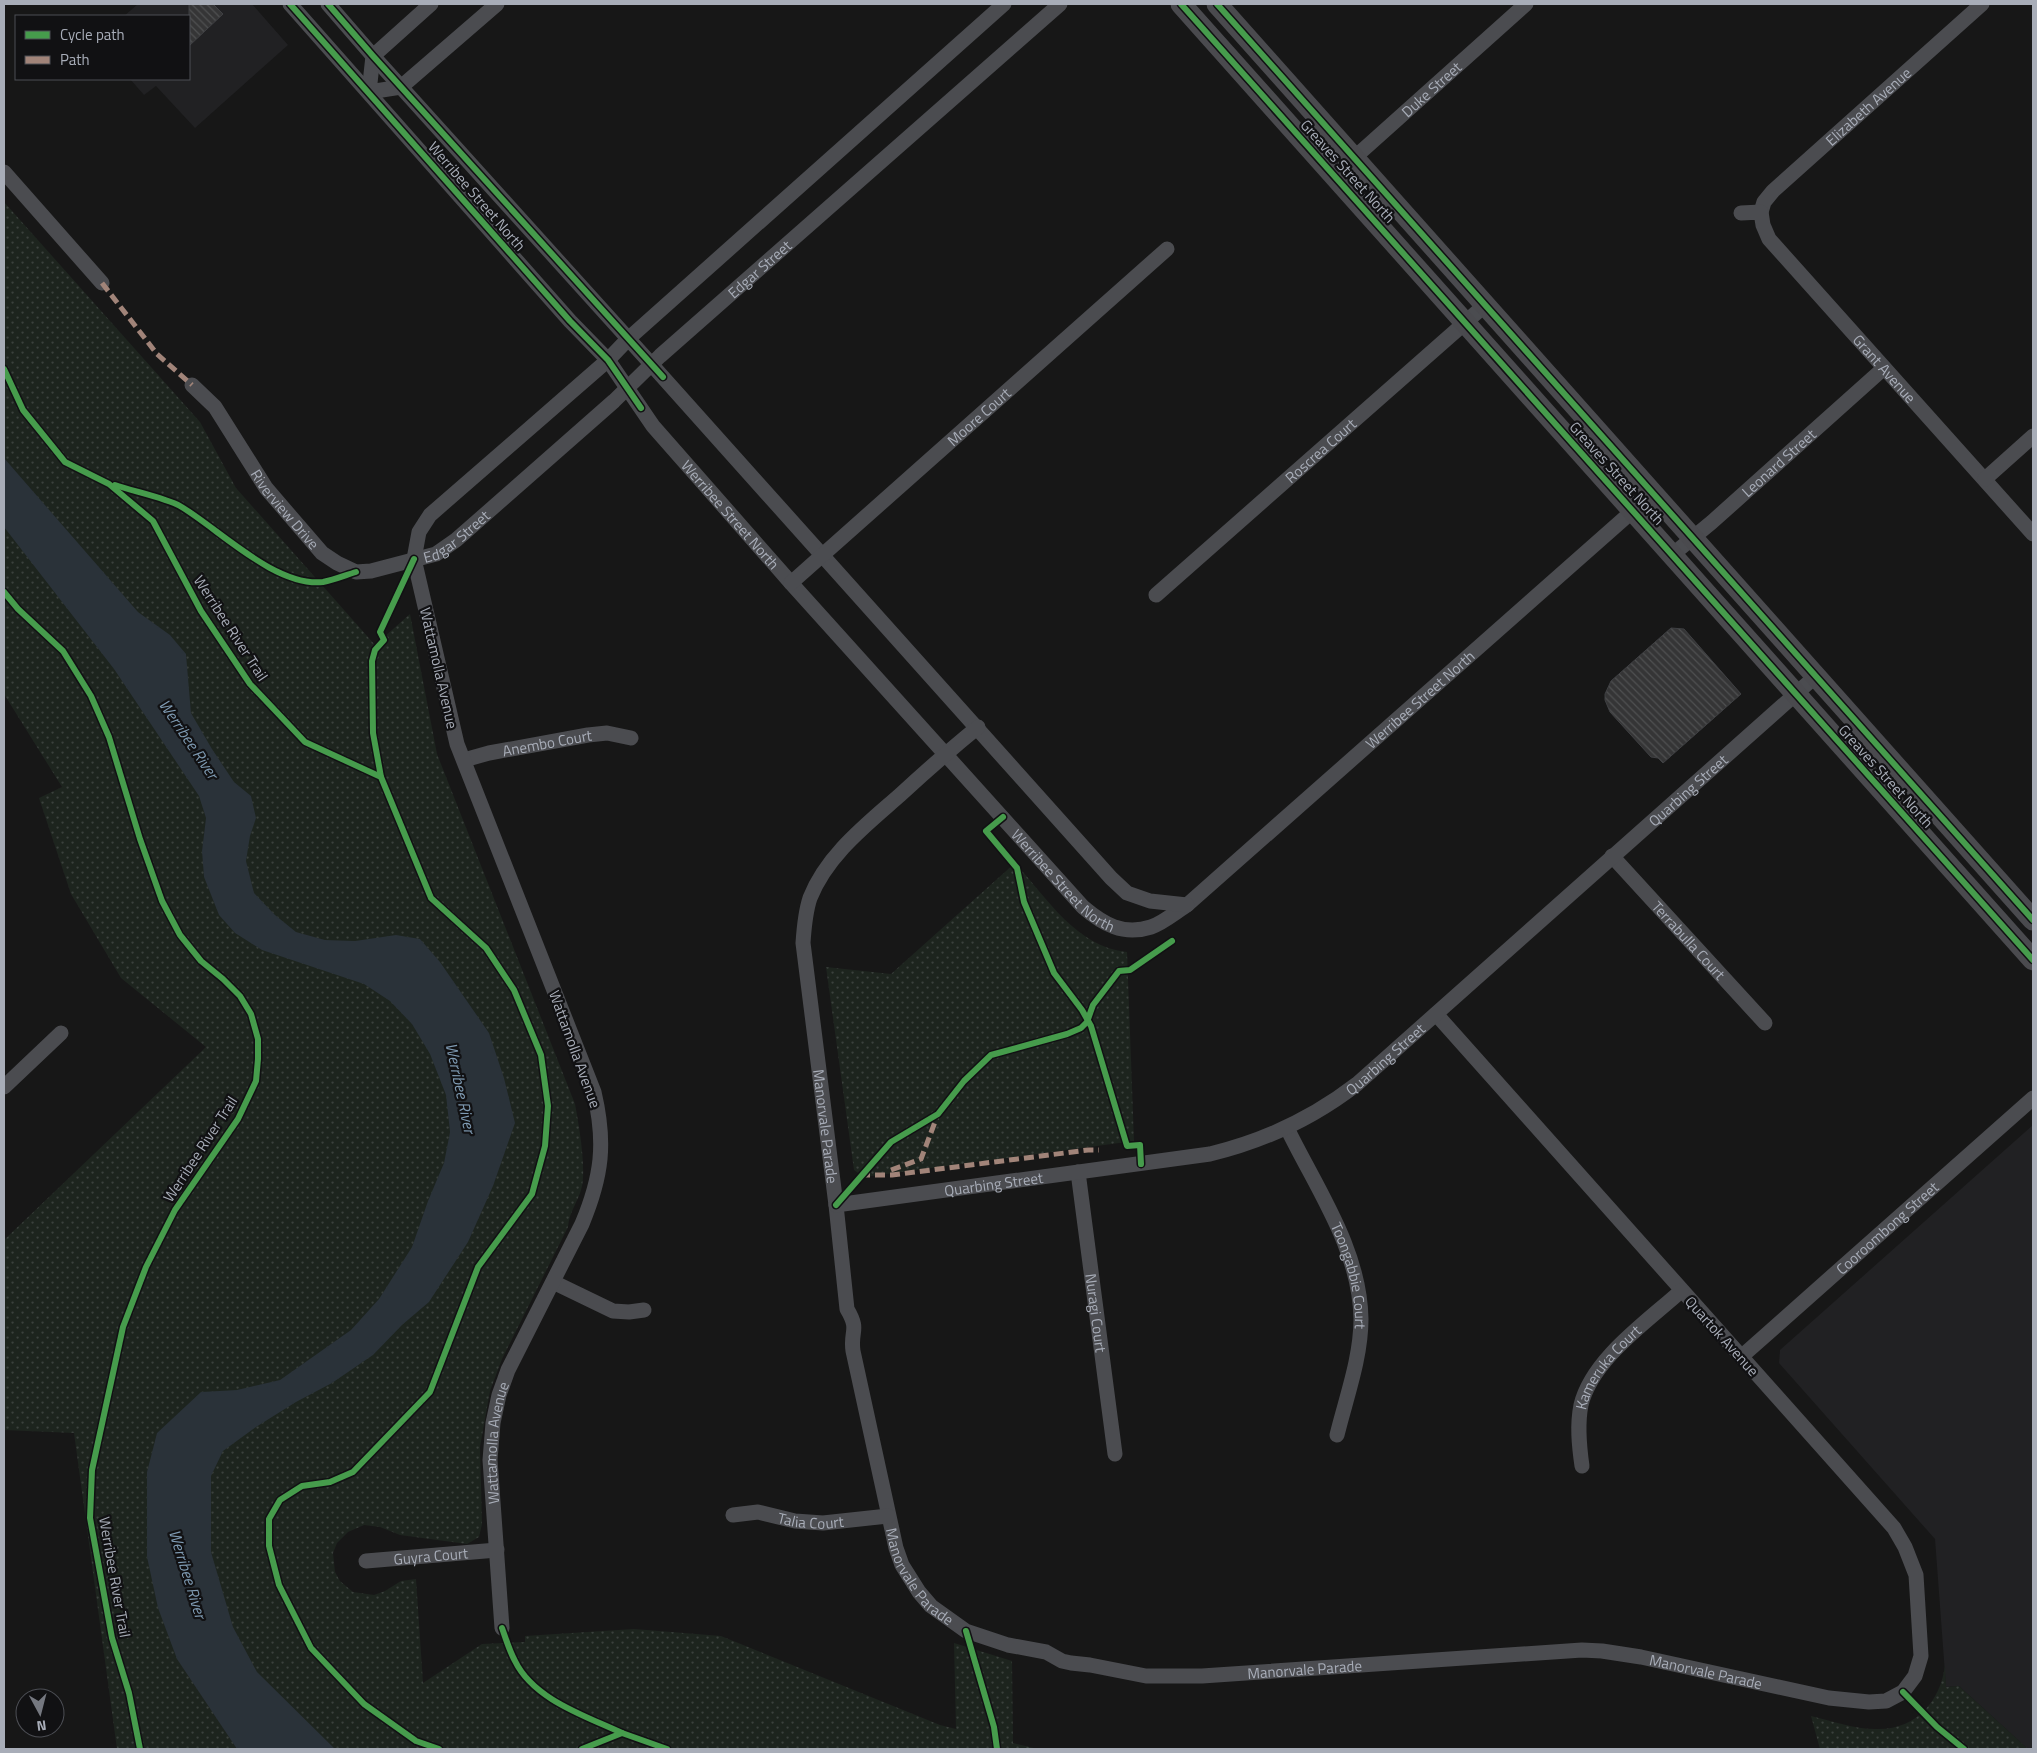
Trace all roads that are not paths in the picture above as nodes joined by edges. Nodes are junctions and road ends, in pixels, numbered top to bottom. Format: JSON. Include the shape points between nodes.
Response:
{"nodes":[{"id":1,"x":290,"y":4,"type":"edge"},
{"id":2,"x":328,"y":4,"type":"edge"},
{"id":3,"x":431,"y":4,"type":"edge"},
{"id":4,"x":497,"y":4,"type":"edge"},
{"id":5,"x":1004,"y":4,"type":"edge"},
{"id":6,"x":1060,"y":4,"type":"edge"},
{"id":7,"x":1181,"y":4,"type":"edge"},
{"id":8,"x":1217,"y":4,"type":"edge"},
{"id":9,"x":1526,"y":4,"type":"edge"},
{"id":10,"x":1982,"y":4,"type":"edge"},
{"id":11,"x":373,"y":56,"type":"junction"},
{"id":12,"x":401,"y":87,"type":"junction"},
{"id":13,"x":369,"y":92,"type":"junction"},
{"id":14,"x":1353,"y":157,"type":"junction"},
{"id":15,"x":4,"y":172,"type":"edge"},
{"id":16,"x":1335,"y":175,"type":"junction"},
{"id":17,"x":1761,"y":212,"type":"junction"},
{"id":18,"x":1741,"y":213,"type":"dead end"},
{"id":19,"x":1167,"y":250,"type":"dead end"},
{"id":20,"x":102,"y":283,"type":"dead end"},
{"id":21,"x":1484,"y":306,"type":"junction"},
{"id":22,"x":1465,"y":322,"type":"junction"},
{"id":23,"x":628,"y":339,"type":"junction"},
{"id":24,"x":608,"y":360,"type":"junction"},
{"id":25,"x":652,"y":365,"type":"junction"},
{"id":26,"x":1884,"y":368,"type":"junction"},
{"id":27,"x":192,"y":385,"type":"dead end"},
{"id":28,"x":628,"y":388,"type":"junction"},
{"id":29,"x":2033,"y":436,"type":"edge"},
{"id":30,"x":1984,"y":479,"type":"junction"},
{"id":31,"x":1653,"y":493,"type":"junction"},
{"id":32,"x":1633,"y":510,"type":"junction"},
{"id":33,"x":2033,"y":534,"type":"edge"},
{"id":34,"x":1693,"y":538,"type":"junction"},
{"id":35,"x":1672,"y":555,"type":"junction"},
{"id":36,"x":824,"y":556,"type":"junction"},
{"id":37,"x":414,"y":560,"type":"junction"},
{"id":38,"x":791,"y":583,"type":"junction"},
{"id":39,"x":1156,"y":595,"type":"dead end"},
{"id":40,"x":1817,"y":676,"type":"junction"},
{"id":41,"x":1796,"y":693,"type":"junction"},
{"id":42,"x":978,"y":727,"type":"junction"},
{"id":43,"x":630,"y":738,"type":"dead end"},
{"id":44,"x":945,"y":754,"type":"junction"},
{"id":45,"x":464,"y":760,"type":"junction"},
{"id":46,"x":1612,"y":856,"type":"junction"},
{"id":47,"x":1187,"y":905,"type":"junction"},
{"id":48,"x":2033,"y":920,"type":"edge"},
{"id":49,"x":2033,"y":960,"type":"edge"},
{"id":50,"x":1436,"y":1014,"type":"junction"},
{"id":51,"x":1765,"y":1023,"type":"dead end"},
{"id":52,"x":61,"y":1033,"type":"dead end"},
{"id":53,"x":4,"y":1088,"type":"edge"},
{"id":54,"x":2033,"y":1098,"type":"edge"},
{"id":55,"x":1287,"y":1128,"type":"junction"},
{"id":56,"x":1078,"y":1172,"type":"junction"},
{"id":57,"x":836,"y":1205,"type":"junction"},
{"id":58,"x":553,"y":1282,"type":"junction"},
{"id":59,"x":1681,"y":1291,"type":"junction"},
{"id":60,"x":644,"y":1310,"type":"dead end"},
{"id":61,"x":1741,"y":1357,"type":"junction"},
{"id":62,"x":1337,"y":1435,"type":"dead end"},
{"id":63,"x":1115,"y":1454,"type":"dead end"},
{"id":64,"x":1582,"y":1466,"type":"dead end"},
{"id":65,"x":733,"y":1515,"type":"dead end"},
{"id":66,"x":888,"y":1516,"type":"junction"},
{"id":67,"x":497,"y":1550,"type":"junction"},
{"id":68,"x":366,"y":1560,"type":"dead end"},
{"id":69,"x":502,"y":1628,"type":"dead end"},
{"id":70,"x":1903,"y":1692,"type":"joint"}],
"edges":[{"from":1,"to":13,"type":"street","name":"Werribee Street North"},
{"from":2,"to":11,"type":"street","name":"Werribee Street North"},
{"from":3,"to":11,"type":"street"},
{"from":4,"to":12,"type":"street"},
{"from":5,"to":23,"type":"street","name":"Edgar Street"},
{"from":6,"to":25,"type":"street","name":"Edgar Street"},
{"from":7,"to":16,"type":"street","name":"Greaves Street North"},
{"from":8,"to":14,"type":"street","name":"Greaves Street North"},
{"from":9,"to":14,"type":"street","name":"Duke Street"},
{"from":10,"to":17,"type":"street","name":"Elizabeth Avenue","via":[[1773,191]]},
{"from":11,"to":12,"type":"street","name":"Werribee Street North"},
{"from":11,"to":13,"type":"street"},
{"from":12,"to":13,"type":"street"},
{"from":12,"to":23,"type":"street","name":"Werribee Street North"},
{"from":13,"to":24,"type":"street","name":"Werribee Street North","via":[[570,322]]},
{"from":14,"to":16,"type":"street","name":"Duke Street"},
{"from":14,"to":21,"type":"street","name":"Greaves Street North"},
{"from":15,"to":20,"type":"street"},
{"from":16,"to":22,"type":"street","name":"Greaves Street North"},
{"from":17,"to":18,"type":"street"},
{"from":17,"to":26,"type":"street","name":"Grant Avenue","via":[[1769,239]]},
{"from":19,"to":36,"type":"street","name":"Moore Court"},
{"from":21,"to":22,"type":"street","name":"Roscrea Court"},
{"from":21,"to":31,"type":"street","name":"Greaves Street North"},
{"from":22,"to":32,"type":"street","name":"Greaves Street North"},
{"from":22,"to":39,"type":"street","name":"Roscrea Court"},
{"from":23,"to":24,"type":"street","name":"Edgar Street"},
{"from":23,"to":25,"type":"street","name":"Werribee Street North"},
{"from":24,"to":28,"type":"street","name":"Werribee Street North"},
{"from":24,"to":37,"type":"street","name":"Edgar Street","via":[[430,515],[419,532]]},
{"from":25,"to":28,"type":"street","name":"Edgar Street"},
{"from":25,"to":36,"type":"street","name":"Werribee Street North"},
{"from":26,"to":30,"type":"street","name":"Grant Avenue"},
{"from":26,"to":34,"type":"street","name":"Leonard Street"},
{"from":27,"to":37,"type":"street","name":"Riverview Drive","via":[[215,407],[266,488],[322,553],[356,572]]},
{"from":28,"to":37,"type":"street","name":"Edgar Street","via":[[456,540],[436,554]]},
{"from":28,"to":38,"type":"street","name":"Werribee Street North","via":[[653,426]]},
{"from":29,"to":30,"type":"street"},
{"from":30,"to":33,"type":"street","name":"Grant Avenue"},
{"from":31,"to":32,"type":"street","name":"Werribee Street North"},
{"from":31,"to":34,"type":"street","name":"Greaves Street North"},
{"from":32,"to":35,"type":"street","name":"Greaves Street North"},
{"from":32,"to":47,"type":"street","name":"Werribee Street North"},
{"from":34,"to":35,"type":"street","name":"Leonard Street"},
{"from":34,"to":40,"type":"street","name":"Greaves Street North"},
{"from":35,"to":41,"type":"street","name":"Greaves Street North"},
{"from":36,"to":38,"type":"street","name":"Moore Court"},
{"from":36,"to":42,"type":"street","name":"Werribee Street North"},
{"from":37,"to":45,"type":"street","name":"Wattamolla Avenue","via":[[456,744]]},
{"from":38,"to":44,"type":"street","name":"Werribee Street North"},
{"from":40,"to":41,"type":"street","name":"Quarbing Street"},
{"from":40,"to":48,"type":"street","name":"Greaves Street North"},
{"from":41,"to":46,"type":"street","name":"Quarbing Street"},
{"from":41,"to":49,"type":"street","name":"Greaves Street North"},
{"from":42,"to":44,"type":"street","name":"Manorvale Parade"},
{"from":42,"to":47,"type":"street","name":"Werribee Street North","via":[[1127,893],[1150,901]]},
{"from":43,"to":45,"type":"street","name":"Anembo Court","via":[[607,733],[588,735]]},
{"from":44,"to":47,"type":"street","name":"Werribee Street North","via":[[1083,907],[1102,922],[1130,930],[1151,927]]},
{"from":44,"to":57,"type":"street","name":"Manorvale Parade","via":[[853,836],[833,858],[810,898],[805,919],[804,969]]},
{"from":45,"to":58,"type":"street","name":"Wattamolla Avenue","via":[[594,1092],[599,1114],[602,1145],[592,1201]]},
{"from":46,"to":50,"type":"street","name":"Quarbing Street"},
{"from":46,"to":51,"type":"street","name":"Terrabulla Court"},
{"from":50,"to":55,"type":"street","name":"Quarbing Street","via":[[1335,1101]]},
{"from":50,"to":59,"type":"street","name":"Quartok Avenue"},
{"from":52,"to":53,"type":"street"},
{"from":54,"to":61,"type":"street","name":"Cooroombong Street"},
{"from":55,"to":56,"type":"street","name":"Quarbing Street","via":[[1210,1154]]},
{"from":55,"to":62,"type":"street","name":"Toongabbie Court","via":[[1344,1239],[1355,1274],[1361,1319],[1358,1347]]},
{"from":56,"to":57,"type":"street","name":"Quarbing Street"},
{"from":56,"to":63,"type":"street","name":"Nuragi Court"},
{"from":57,"to":66,"type":"street","name":"Manorvale Parade","via":[[847,1309],[855,1324],[853,1351]]},
{"from":58,"to":60,"type":"street","via":[[613,1311]]},
{"from":58,"to":67,"type":"street","name":"Wattamolla Avenue","via":[[508,1370],[493,1423],[490,1460]]},
{"from":59,"to":61,"type":"street","name":"Quartok Avenue"},
{"from":59,"to":64,"type":"street","name":"Kameruka Court","via":[[1612,1353],[1592,1378],[1578,1425]]},
{"from":61,"to":70,"type":"street","name":"Quartok Avenue","via":[[1894,1528],[1905,1547],[1916,1575],[1921,1656],[1915,1676]]},
{"from":65,"to":66,"type":"street","name":"Talia Court","via":[[758,1512],[795,1521],[823,1523]]},
{"from":66,"to":70,"type":"street","name":"Manorvale Parade","via":[[896,1548],[910,1578],[931,1606],[945,1618],[985,1638],[1036,1649],[1062,1661],[1124,1673],[1202,1676],[1582,1650],[1632,1656],[1829,1698],[1886,1701]]},
{"from":67,"to":68,"type":"street","name":"Guyra Court"},
{"from":67,"to":69,"type":"street","name":"Wattamolla Avenue"}]}
